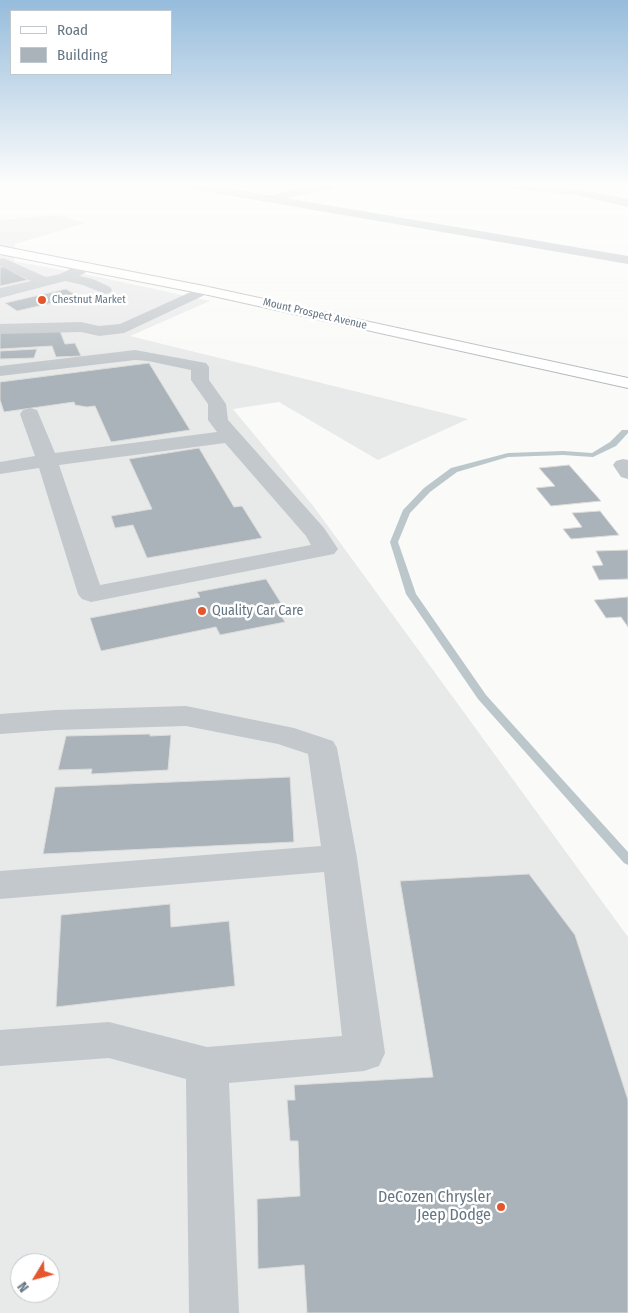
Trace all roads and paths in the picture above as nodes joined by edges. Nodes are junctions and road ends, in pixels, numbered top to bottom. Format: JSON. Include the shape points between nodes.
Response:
{"nodes":[{"id":1,"x":552,"y":247,"type":"edge"},
{"id":2,"x":18,"y":254,"type":"joint"},
{"id":3,"x":1,"y":258,"type":"edge"},
{"id":4,"x":628,"y":260,"type":"edge"},
{"id":5,"x":87,"y":266,"type":"junction"},
{"id":6,"x":65,"y":277,"type":"junction"},
{"id":7,"x":44,"y":282,"type":"junction"},
{"id":8,"x":105,"y":290,"type":"dead end"},
{"id":9,"x":204,"y":290,"type":"junction"},
{"id":10,"x":0,"y":293,"type":"edge"},
{"id":11,"x":0,"y":330,"type":"edge"},
{"id":12,"x":99,"y":331,"type":"junction"},
{"id":13,"x":114,"y":357,"type":"junction"},
{"id":14,"x":0,"y":371,"type":"edge"},
{"id":15,"x":628,"y":383,"type":"edge"},
{"id":16,"x":30,"y":414,"type":"dead end"},
{"id":17,"x":230,"y":436,"type":"junction"},
{"id":18,"x":46,"y":460,"type":"junction"},
{"id":19,"x":0,"y":468,"type":"edge"},
{"id":20,"x":0,"y":724,"type":"edge"},
{"id":21,"x":340,"y":858,"type":"junction"},
{"id":22,"x":0,"y":886,"type":"edge"},
{"id":23,"x":0,"y":1048,"type":"edge"},
{"id":24,"x":207,"y":1066,"type":"junction"},
{"id":25,"x":214,"y":1313,"type":"edge"}],
"edges":[{"from":1,"to":4,"type":"street"},
{"from":2,"to":3,"type":"street"},
{"from":2,"to":5,"type":"main road","name":"Mount Prospect Avenue"},
{"from":3,"to":7,"type":"street"},
{"from":5,"to":6,"type":"street"},
{"from":5,"to":9,"type":"main road","name":"Mount Prospect Avenue"},
{"from":6,"to":7,"type":"street"},
{"from":6,"to":8,"type":"street"},
{"from":7,"to":10,"type":"street"},
{"from":9,"to":12,"type":"street","via":[[124,328]]},
{"from":9,"to":15,"type":"main road","name":"Mount Prospect Avenue"},
{"from":11,"to":12,"type":"street","via":[[81,326]]},
{"from":12,"to":13,"type":"street"},
{"from":13,"to":14,"type":"street"},
{"from":13,"to":17,"type":"street","via":[[148,356],[200,367],[200,380],[217,404],[218,420]]},
{"from":16,"to":18,"type":"street"},
{"from":17,"to":18,"type":"street"},
{"from":17,"to":18,"type":"street","via":[[316,533],[326,549],[91,594]]},
{"from":18,"to":19,"type":"street"},
{"from":20,"to":21,"type":"street","via":[[186,716],[283,735],[322,748]]},
{"from":21,"to":22,"type":"street"},
{"from":21,"to":24,"type":"street","via":[[364,1053]]},
{"from":23,"to":24,"type":"street","via":[[109,1040]]},
{"from":24,"to":25,"type":"street"}]}
